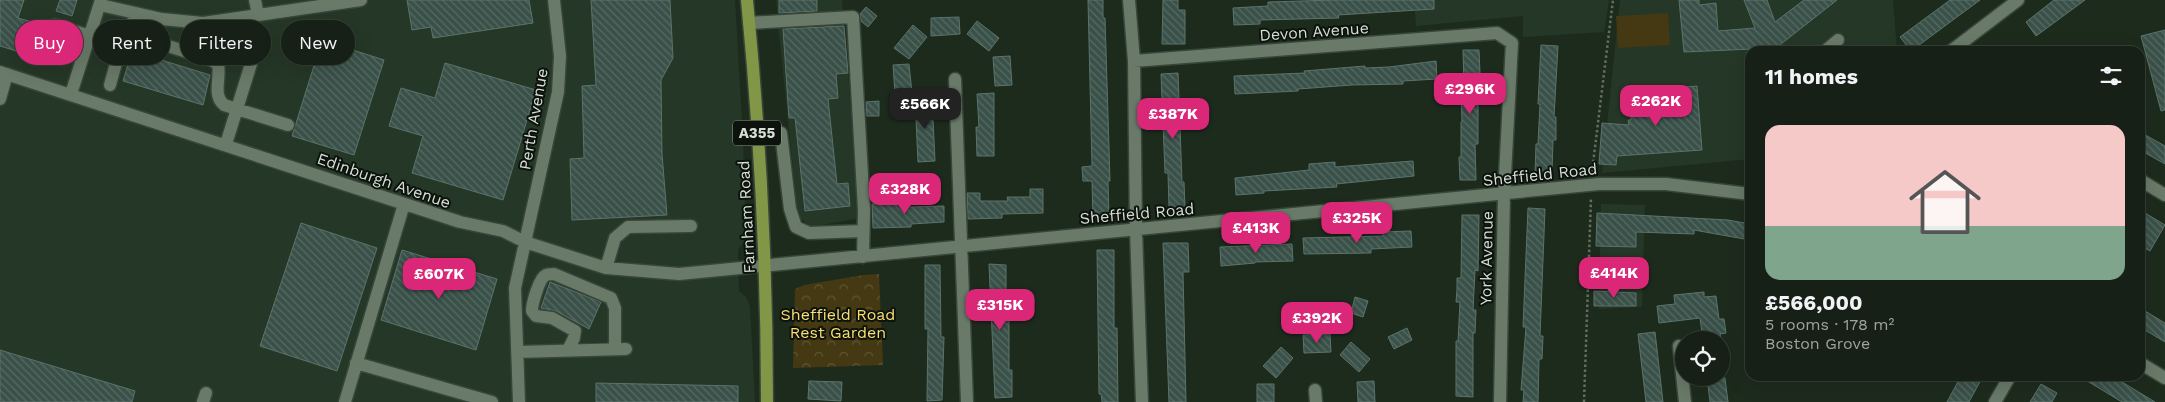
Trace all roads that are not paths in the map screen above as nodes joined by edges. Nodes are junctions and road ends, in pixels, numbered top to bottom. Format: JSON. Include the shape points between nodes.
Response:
{"nodes":[{"id":1,"x":255,"y":0,"type":"edge"},
{"id":2,"x":362,"y":0,"type":"edge"},
{"id":3,"x":554,"y":0,"type":"edge"},
{"id":4,"x":747,"y":0,"type":"edge"},
{"id":5,"x":1129,"y":0,"type":"edge"},
{"id":6,"x":2018,"y":0,"type":"edge"},
{"id":7,"x":100,"y":2,"type":"edge"},
{"id":8,"x":135,"y":13,"type":"junction"},
{"id":9,"x":258,"y":15,"type":"junction"},
{"id":10,"x":133,"y":20,"type":"edge"},
{"id":11,"x":749,"y":23,"type":"junction"},
{"id":12,"x":1497,"y":33,"type":"joint"},
{"id":13,"x":83,"y":34,"type":"edge"},
{"id":14,"x":90,"y":36,"type":"junction"},
{"id":15,"x":1838,"y":40,"type":"dead end"},
{"id":16,"x":170,"y":46,"type":"edge"},
{"id":17,"x":1831,"y":46,"type":"edge"},
{"id":18,"x":1959,"y":46,"type":"edge"},
{"id":19,"x":1134,"y":61,"type":"junction"},
{"id":20,"x":116,"y":65,"type":"edge"},
{"id":21,"x":251,"y":65,"type":"edge"},
{"id":22,"x":4,"y":73,"type":"edge"},
{"id":23,"x":955,"y":79,"type":"dead end"},
{"id":24,"x":110,"y":85,"type":"dead end"},
{"id":25,"x":71,"y":94,"type":"junction"},
{"id":26,"x":0,"y":99,"type":"edge"},
{"id":27,"x":237,"y":109,"type":"junction"},
{"id":28,"x":288,"y":125,"type":"dead end"},
{"id":29,"x":758,"y":134,"type":"junction"},
{"id":30,"x":226,"y":144,"type":"junction"},
{"id":31,"x":2145,"y":183,"type":"edge"},
{"id":32,"x":1745,"y":193,"type":"edge"},
{"id":33,"x":1504,"y":194,"type":"junction"},
{"id":34,"x":2165,"y":195,"type":"edge"},
{"id":35,"x":404,"y":204,"type":"junction"},
{"id":36,"x":691,"y":226,"type":"dead end"},
{"id":37,"x":1136,"y":230,"type":"junction"},
{"id":38,"x":863,"y":231,"type":"junction"},
{"id":39,"x":525,"y":242,"type":"junction"},
{"id":40,"x":960,"y":246,"type":"junction"},
{"id":41,"x":863,"y":257,"type":"junction"},
{"id":42,"x":765,"y":265,"type":"junction"},
{"id":43,"x":606,"y":268,"type":"junction"},
{"id":44,"x":568,"y":350,"type":"junction"},
{"id":45,"x":517,"y":352,"type":"junction"},
{"id":46,"x":356,"y":363,"type":"junction"},
{"id":47,"x":2145,"y":366,"type":"edge"},
{"id":48,"x":2165,"y":378,"type":"edge"},
{"id":49,"x":2007,"y":381,"type":"edge"},
{"id":50,"x":1683,"y":386,"type":"edge"},
{"id":51,"x":345,"y":402,"type":"edge"},
{"id":52,"x":492,"y":402,"type":"edge"},
{"id":53,"x":519,"y":402,"type":"edge"},
{"id":54,"x":767,"y":402,"type":"edge"},
{"id":55,"x":967,"y":402,"type":"edge"},
{"id":56,"x":1142,"y":402,"type":"edge"},
{"id":57,"x":1500,"y":402,"type":"edge"},
{"id":58,"x":1685,"y":402,"type":"edge"},
{"id":59,"x":1995,"y":402,"type":"edge"}],
"edges":[{"from":1,"to":9,"type":"street"},
{"from":2,"to":9,"type":"street"},
{"from":3,"to":39,"type":"street","name":"Perth Avenue","via":[[560,56],[558,92]]},
{"from":4,"to":11,"type":"main road","name":"Farnham Road","number":"A355"},
{"from":5,"to":19,"type":"street"},
{"from":6,"to":18,"type":"street"},
{"from":7,"to":8,"type":"street"},
{"from":7,"to":14,"type":"street"},
{"from":8,"to":9,"type":"street","via":[[203,23]]},
{"from":8,"to":10,"type":"street"},
{"from":11,"to":29,"type":"main road","name":"Farnham Road","number":"A355"},
{"from":11,"to":38,"type":"street","via":[[853,17]]},
{"from":12,"to":19,"type":"street","name":"Devon Avenue"},
{"from":12,"to":33,"type":"street","name":"York Avenue","via":[[1512,43]]},
{"from":13,"to":14,"type":"street"},
{"from":14,"to":25,"type":"street"},
{"from":15,"to":17,"type":"street"},
{"from":16,"to":27,"type":"street","via":[[218,64],[216,96],[224,105]]},
{"from":19,"to":37,"type":"street"},
{"from":20,"to":24,"type":"street"},
{"from":21,"to":27,"type":"street"},
{"from":22,"to":25,"type":"street","name":"Edinburgh Avenue"},
{"from":22,"to":26,"type":"street"},
{"from":23,"to":40,"type":"street"},
{"from":25,"to":30,"type":"street","name":"Edinburgh Avenue"},
{"from":27,"to":28,"type":"street"},
{"from":27,"to":30,"type":"street"},
{"from":29,"to":38,"type":"street","via":[[781,133],[790,209],[796,227],[809,233]]},
{"from":29,"to":42,"type":"main road","name":"Farnham Road","number":"A355"},
{"from":30,"to":35,"type":"street","name":"Edinburgh Avenue"},
{"from":31,"to":34,"type":"street"},
{"from":32,"to":33,"type":"street","name":"Sheffield Road","via":[[1666,184]]},
{"from":33,"to":37,"type":"street","name":"Sheffield Road"},
{"from":33,"to":57,"type":"street","name":"York Avenue"},
{"from":35,"to":39,"type":"street","name":"Edinburgh Avenue","via":[[460,222],[503,231]]},
{"from":35,"to":46,"type":"street"},
{"from":36,"to":43,"type":"street","via":[[628,227],[615,238]]},
{"from":37,"to":40,"type":"street","name":"Sheffield Road"},
{"from":37,"to":56,"type":"street"},
{"from":38,"to":41,"type":"street"},
{"from":39,"to":43,"type":"street","name":"Edinburgh Avenue"},
{"from":39,"to":45,"type":"street","name":"Perth Avenue","via":[[515,288]]},
{"from":40,"to":41,"type":"street","name":"Sheffield Road"},
{"from":40,"to":55,"type":"street"},
{"from":41,"to":42,"type":"street","name":"Sheffield Road"},
{"from":42,"to":43,"type":"street","name":"Edinburgh Avenue","via":[[679,274]]},
{"from":42,"to":54,"type":"main road","name":"Farnham Road","number":"A355"},
{"from":44,"to":44,"type":"street","via":[[575,331],[552,318],[536,316],[532,311],[532,303],[546,274],[554,274],[611,298],[615,308],[620,349]]},
{"from":44,"to":45,"type":"street"},
{"from":45,"to":53,"type":"street","name":"Perth Avenue"},
{"from":46,"to":51,"type":"street"},
{"from":46,"to":52,"type":"street"},
{"from":47,"to":48,"type":"street"},
{"from":49,"to":59,"type":"street"},
{"from":50,"to":58,"type":"street"}]}
